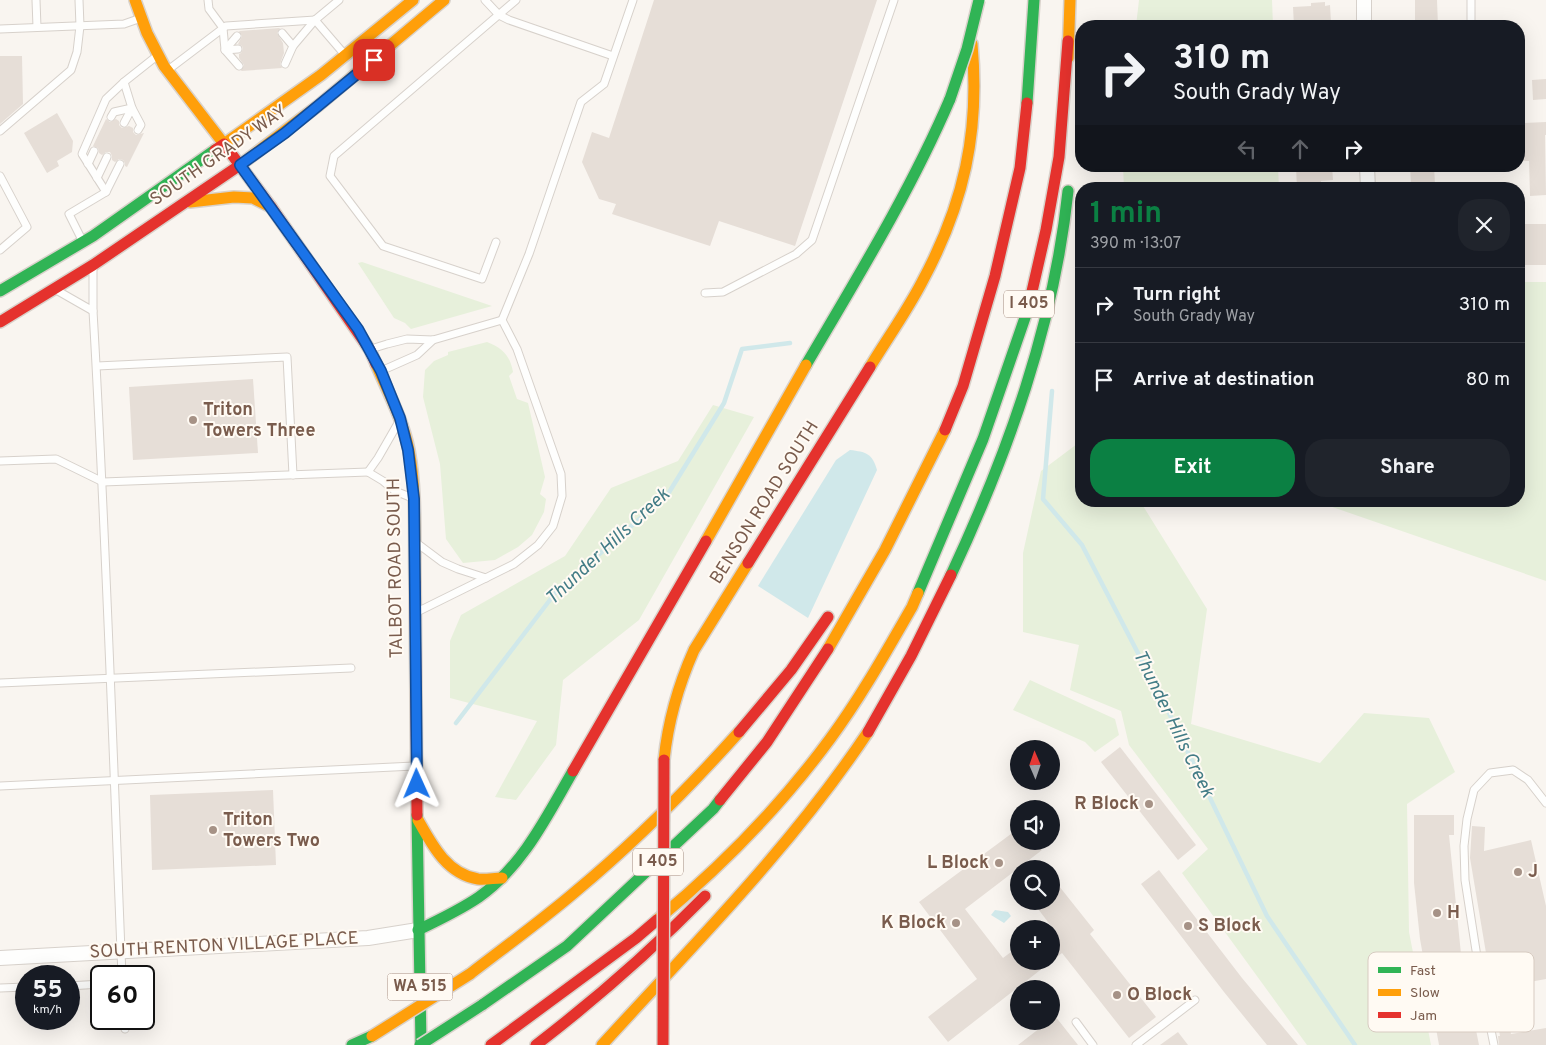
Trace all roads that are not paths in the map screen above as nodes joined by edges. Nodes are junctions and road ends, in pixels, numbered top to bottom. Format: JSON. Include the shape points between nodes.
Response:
{"nodes":[{"id":1,"x":36,"y":0,"type":"edge"},
{"id":2,"x":79,"y":0,"type":"edge"},
{"id":3,"x":135,"y":0,"type":"edge"},
{"id":4,"x":208,"y":0,"type":"edge"},
{"id":5,"x":339,"y":0,"type":"edge"},
{"id":6,"x":413,"y":0,"type":"edge"},
{"id":7,"x":444,"y":0,"type":"edge"},
{"id":8,"x":485,"y":0,"type":"edge"},
{"id":9,"x":516,"y":0,"type":"edge"},
{"id":10,"x":633,"y":0,"type":"edge"},
{"id":11,"x":894,"y":0,"type":"edge"},
{"id":12,"x":968,"y":0,"type":"edge"},
{"id":13,"x":979,"y":0,"type":"edge"},
{"id":14,"x":1034,"y":0,"type":"edge"},
{"id":15,"x":1070,"y":0,"type":"edge"},
{"id":16,"x":1364,"y":0,"type":"edge"},
{"id":17,"x":1471,"y":0,"type":"edge"},
{"id":18,"x":499,"y":15,"type":"junction"},
{"id":19,"x":142,"y":17,"type":"junction"},
{"id":20,"x":314,"y":20,"type":"junction"},
{"id":21,"x":1364,"y":20,"type":"edge"},
{"id":22,"x":1471,"y":20,"type":"edge"},
{"id":23,"x":80,"y":26,"type":"junction"},
{"id":24,"x":37,"y":27,"type":"junction"},
{"id":25,"x":223,"y":28,"type":"junction"},
{"id":26,"x":0,"y":29,"type":"edge"},
{"id":27,"x":282,"y":33,"type":"dead end"},
{"id":28,"x":237,"y":36,"type":"dead end"},
{"id":29,"x":1068,"y":41,"type":"junction"},
{"id":30,"x":293,"y":46,"type":"junction"},
{"id":31,"x":284,"y":47,"type":"dead end"},
{"id":32,"x":238,"y":49,"type":"dead end"},
{"id":33,"x":225,"y":50,"type":"junction"},
{"id":34,"x":158,"y":55,"type":"junction"},
{"id":35,"x":345,"y":55,"type":"junction"},
{"id":36,"x":614,"y":56,"type":"junction"},
{"id":37,"x":285,"y":64,"type":"dead end"},
{"id":38,"x":239,"y":66,"type":"dead end"},
{"id":39,"x":168,"y":71,"type":"junction"},
{"id":40,"x":124,"y":82,"type":"junction"},
{"id":41,"x":132,"y":108,"type":"junction"},
{"id":42,"x":111,"y":117,"type":"dead end"},
{"id":43,"x":124,"y":123,"type":"dead end"},
{"id":44,"x":138,"y":130,"type":"dead end"},
{"id":45,"x":0,"y":131,"type":"edge"},
{"id":46,"x":224,"y":144,"type":"junction"},
{"id":47,"x":94,"y":151,"type":"dead end"},
{"id":48,"x":107,"y":157,"type":"dead end"},
{"id":49,"x":88,"y":164,"type":"junction"},
{"id":50,"x":120,"y":164,"type":"dead end"},
{"id":51,"x":240,"y":165,"type":"junction"},
{"id":52,"x":0,"y":176,"type":"edge"},
{"id":53,"x":97,"y":178,"type":"junction"},
{"id":54,"x":106,"y":192,"type":"junction"},
{"id":55,"x":184,"y":203,"type":"junction"},
{"id":56,"x":271,"y":207,"type":"junction"},
{"id":57,"x":496,"y":242,"type":"dead end"},
{"id":58,"x":0,"y":250,"type":"edge"},
{"id":59,"x":86,"y":258,"type":"junction"},
{"id":60,"x":52,"y":290,"type":"junction"},
{"id":61,"x":0,"y":291,"type":"edge"},
{"id":62,"x":704,"y":293,"type":"dead end"},
{"id":63,"x":94,"y":311,"type":"junction"},
{"id":64,"x":502,"y":320,"type":"junction"},
{"id":65,"x":0,"y":322,"type":"edge"},
{"id":66,"x":433,"y":340,"type":"junction"},
{"id":67,"x":370,"y":350,"type":"junction"},
{"id":68,"x":96,"y":366,"type":"junction"},
{"id":69,"x":381,"y":371,"type":"junction"},
{"id":70,"x":400,"y":418,"type":"junction"},
{"id":71,"x":942,"y":438,"type":"junction"},
{"id":72,"x":0,"y":461,"type":"edge"},
{"id":73,"x":368,"y":472,"type":"junction"},
{"id":74,"x":293,"y":475,"type":"junction"},
{"id":75,"x":103,"y":482,"type":"junction"},
{"id":76,"x":414,"y":499,"type":"junction"},
{"id":77,"x":896,"y":499,"type":"dead end"},
{"id":78,"x":414,"y":542,"type":"junction"},
{"id":79,"x":486,"y":578,"type":"junction"},
{"id":80,"x":833,"y":610,"type":"dead end"},
{"id":81,"x":415,"y":612,"type":"junction"},
{"id":82,"x":351,"y":668,"type":"dead end"},
{"id":83,"x":109,"y":679,"type":"junction"},
{"id":84,"x":0,"y":683,"type":"edge"},
{"id":85,"x":417,"y":765,"type":"junction"},
{"id":86,"x":114,"y":781,"type":"junction"},
{"id":87,"x":0,"y":786,"type":"edge"},
{"id":88,"x":1546,"y":803,"type":"edge"},
{"id":89,"x":418,"y":820,"type":"junction"},
{"id":90,"x":748,"y":838,"type":"junction"},
{"id":91,"x":502,"y":878,"type":"junction"},
{"id":92,"x":418,"y":930,"type":"junction"},
{"id":93,"x":121,"y":951,"type":"junction"},
{"id":94,"x":1476,"y":952,"type":"edge"},
{"id":95,"x":0,"y":958,"type":"edge"},
{"id":96,"x":122,"y":965,"type":"edge"},
{"id":97,"x":15,"y":987,"type":"edge"},
{"id":98,"x":0,"y":988,"type":"edge"},
{"id":99,"x":1195,"y":1000,"type":"dead end"},
{"id":100,"x":1076,"y":1022,"type":"dead end"},
{"id":101,"x":1491,"y":1032,"type":"edge"},
{"id":102,"x":352,"y":1045,"type":"edge"},
{"id":103,"x":420,"y":1045,"type":"edge"},
{"id":104,"x":491,"y":1045,"type":"edge"},
{"id":105,"x":536,"y":1045,"type":"edge"},
{"id":106,"x":602,"y":1045,"type":"edge"},
{"id":107,"x":663,"y":1045,"type":"edge"},
{"id":108,"x":1093,"y":1045,"type":"edge"},
{"id":109,"x":1136,"y":1045,"type":"edge"},
{"id":110,"x":1494,"y":1045,"type":"edge"}],
"edges":[{"from":1,"to":24,"type":"lane"},
{"from":2,"to":23,"type":"lane"},
{"from":3,"to":19,"type":"main road","name":"TALBOT ROAD SOUTH"},
{"from":4,"to":25,"type":"lane","via":[[209,9]]},
{"from":5,"to":20,"type":"lane"},
{"from":6,"to":35,"type":"main road","name":"SOUTH GRADY WAY"},
{"from":7,"to":51,"type":"main road","name":"SOUTH GRADY WAY","via":[[346,84]]},
{"from":8,"to":18,"type":"lane"},
{"from":9,"to":18,"type":"lane"},
{"from":10,"to":36,"type":"lane"},
{"from":11,"to":62,"type":"lane","via":[[812,240],[796,254],[723,292]]},
{"from":12,"to":107,"type":"main road","name":"BENSON ROAD SOUTH","bridge":true,"via":[[973,53],[972,120],[966,168],[942,242],[922,283],[694,650],[672,705],[664,760]]},
{"from":13,"to":91,"type":"main road","bridge":true,"via":[[950,99],[904,196],[568,780],[520,858]]},
{"from":14,"to":71,"type":"main road","number":"I 405","via":[[1020,168],[996,276],[962,386]]},
{"from":15,"to":29,"type":"main road","number":"I 405"},
{"from":16,"to":21,"type":"street"},
{"from":17,"to":22,"type":"lane"},
{"from":18,"to":36,"type":"lane"},
{"from":18,"to":57,"type":"lane","via":[[334,156],[330,176],[383,246],[482,279]]},
{"from":19,"to":23,"type":"lane","via":[[124,24]]},
{"from":19,"to":34,"type":"main road","name":"TALBOT ROAD SOUTH"},
{"from":20,"to":25,"type":"lane"},
{"from":20,"to":30,"type":"lane"},
{"from":20,"to":35,"type":"lane"},
{"from":23,"to":24,"type":"lane"},
{"from":23,"to":45,"type":"lane","via":[[78,52],[71,70]]},
{"from":24,"to":26,"type":"lane"},
{"from":25,"to":33,"type":"lane"},
{"from":25,"to":39,"type":"lane"},
{"from":27,"to":30,"type":"lane"},
{"from":28,"to":33,"type":"lane"},
{"from":29,"to":90,"type":"main road","number":"I 405","via":[[1059,157],[1031,300],[964,487],[912,607],[866,688],[830,739]]},
{"from":29,"to":106,"type":"main road","via":[[1069,171],[1064,229],[1040,343],[1009,437],[974,526],[911,656],[867,733],[824,794],[787,840]]},
{"from":30,"to":31,"type":"lane"},
{"from":30,"to":37,"type":"lane"},
{"from":32,"to":33,"type":"lane"},
{"from":33,"to":38,"type":"lane"},
{"from":34,"to":39,"type":"main road","name":"TALBOT ROAD SOUTH"},
{"from":34,"to":40,"type":"lane"},
{"from":35,"to":46,"type":"main road","name":"SOUTH GRADY WAY","via":[[261,120]]},
{"from":36,"to":64,"type":"lane","via":[[604,84],[581,102],[529,254]]},
{"from":39,"to":46,"type":"main road","name":"TALBOT ROAD SOUTH"},
{"from":40,"to":41,"type":"lane"},
{"from":40,"to":49,"type":"lane","via":[[106,100],[82,154]]},
{"from":41,"to":42,"type":"lane","via":[[114,112]]},
{"from":41,"to":43,"type":"lane"},
{"from":41,"to":44,"type":"lane","via":[[140,125]]},
{"from":46,"to":51,"type":"main road","name":"TALBOT ROAD SOUTH","number":"WA 515"},
{"from":46,"to":59,"type":"main road","name":"SOUTH GRADY WAY","via":[[121,218]]},
{"from":47,"to":49,"type":"lane"},
{"from":48,"to":53,"type":"lane"},
{"from":49,"to":53,"type":"lane"},
{"from":50,"to":54,"type":"lane"},
{"from":51,"to":55,"type":"main road","name":"SOUTH GRADY WAY"},
{"from":51,"to":56,"type":"main road","name":"TALBOT ROAD SOUTH","number":"WA 515"},
{"from":52,"to":58,"type":"lane","via":[[27,227]]},
{"from":53,"to":54,"type":"lane"},
{"from":54,"to":59,"type":"lane","via":[[69,214]]},
{"from":55,"to":56,"type":"main road","via":[[234,197],[253,198]]},
{"from":55,"to":59,"type":"main road","name":"SOUTH GRADY WAY"},
{"from":56,"to":67,"type":"main road","name":"TALBOT ROAD SOUTH","number":"WA 515"},
{"from":59,"to":60,"type":"main road","name":"SOUTH GRADY WAY"},
{"from":59,"to":61,"type":"main road","name":"SOUTH GRADY WAY"},
{"from":59,"to":63,"type":"lane"},
{"from":60,"to":63,"type":"lane"},
{"from":60,"to":65,"type":"main road","name":"SOUTH GRADY WAY"},
{"from":63,"to":68,"type":"lane"},
{"from":64,"to":66,"type":"lane"},
{"from":64,"to":79,"type":"lane","via":[[518,351],[562,474],[562,496],[553,526],[538,545],[514,564]]},
{"from":66,"to":67,"type":"lane","via":[[407,339]]},
{"from":66,"to":69,"type":"lane","via":[[417,355]]},
{"from":67,"to":69,"type":"main road","name":"TALBOT ROAD SOUTH","number":"WA 515"},
{"from":68,"to":74,"type":"lane","via":[[288,357]]},
{"from":68,"to":75,"type":"lane"},
{"from":69,"to":70,"type":"main road","name":"TALBOT ROAD SOUTH","number":"WA 515"},
{"from":70,"to":73,"type":"lane"},
{"from":70,"to":76,"type":"main road","name":"TALBOT ROAD SOUTH","number":"WA 515"},
{"from":71,"to":77,"type":"main road"},
{"from":71,"to":103,"type":"main road","number":"I 405","bridge":true,"via":[[885,550],[836,636],[767,742],[713,809],[567,946]]},
{"from":72,"to":75,"type":"lane","via":[[56,459]]},
{"from":73,"to":74,"type":"lane"},
{"from":73,"to":76,"type":"lane","via":[[394,491]]},
{"from":74,"to":75,"type":"lane"},
{"from":75,"to":83,"type":"lane"},
{"from":76,"to":78,"type":"main road","name":"TALBOT ROAD SOUTH","number":"WA 515"},
{"from":78,"to":79,"type":"lane","via":[[442,562]]},
{"from":78,"to":81,"type":"main road","name":"TALBOT ROAD SOUTH","number":"WA 515"},
{"from":79,"to":81,"type":"lane"},
{"from":80,"to":102,"type":"main road","bridge":true,"via":[[758,713],[632,842],[525,934],[470,974],[372,1036]]},
{"from":81,"to":85,"type":"main road","name":"TALBOT ROAD SOUTH","number":"WA 515"},
{"from":82,"to":83,"type":"lane"},
{"from":83,"to":84,"type":"lane"},
{"from":83,"to":86,"type":"lane"},
{"from":85,"to":86,"type":"lane"},
{"from":85,"to":89,"type":"main road","name":"TALBOT ROAD SOUTH","number":"WA 515"},
{"from":86,"to":87,"type":"lane"},
{"from":86,"to":93,"type":"lane"},
{"from":88,"to":94,"type":"lane","via":[[1528,780],[1513,770],[1490,773],[1474,790],[1464,846],[1465,880]]},
{"from":89,"to":91,"type":"main road","via":[[434,850],[454,870],[478,878]]},
{"from":89,"to":92,"type":"main road","name":"TALBOT ROAD SOUTH","number":"WA 515"},
{"from":90,"to":104,"type":"main road","number":"I 405","via":[[698,886],[636,938]]},
{"from":90,"to":105,"type":"main road","via":[[717,882],[680,923],[636,965]]},
{"from":91,"to":92,"type":"main road","via":[[484,893]]},
{"from":92,"to":93,"type":"street","name":"SOUTH RENTON VILLAGE PLACE","via":[[368,938]]},
{"from":92,"to":103,"type":"main road","name":"TALBOT ROAD SOUTH","number":"WA 515"},
{"from":93,"to":95,"type":"street","name":"SOUTH RENTON VILLAGE PLACE"},
{"from":93,"to":96,"type":"lane"},
{"from":97,"to":98,"type":"lane"},
{"from":99,"to":109,"type":"lane"},
{"from":100,"to":108,"type":"lane"},
{"from":101,"to":110,"type":"lane"}]}
